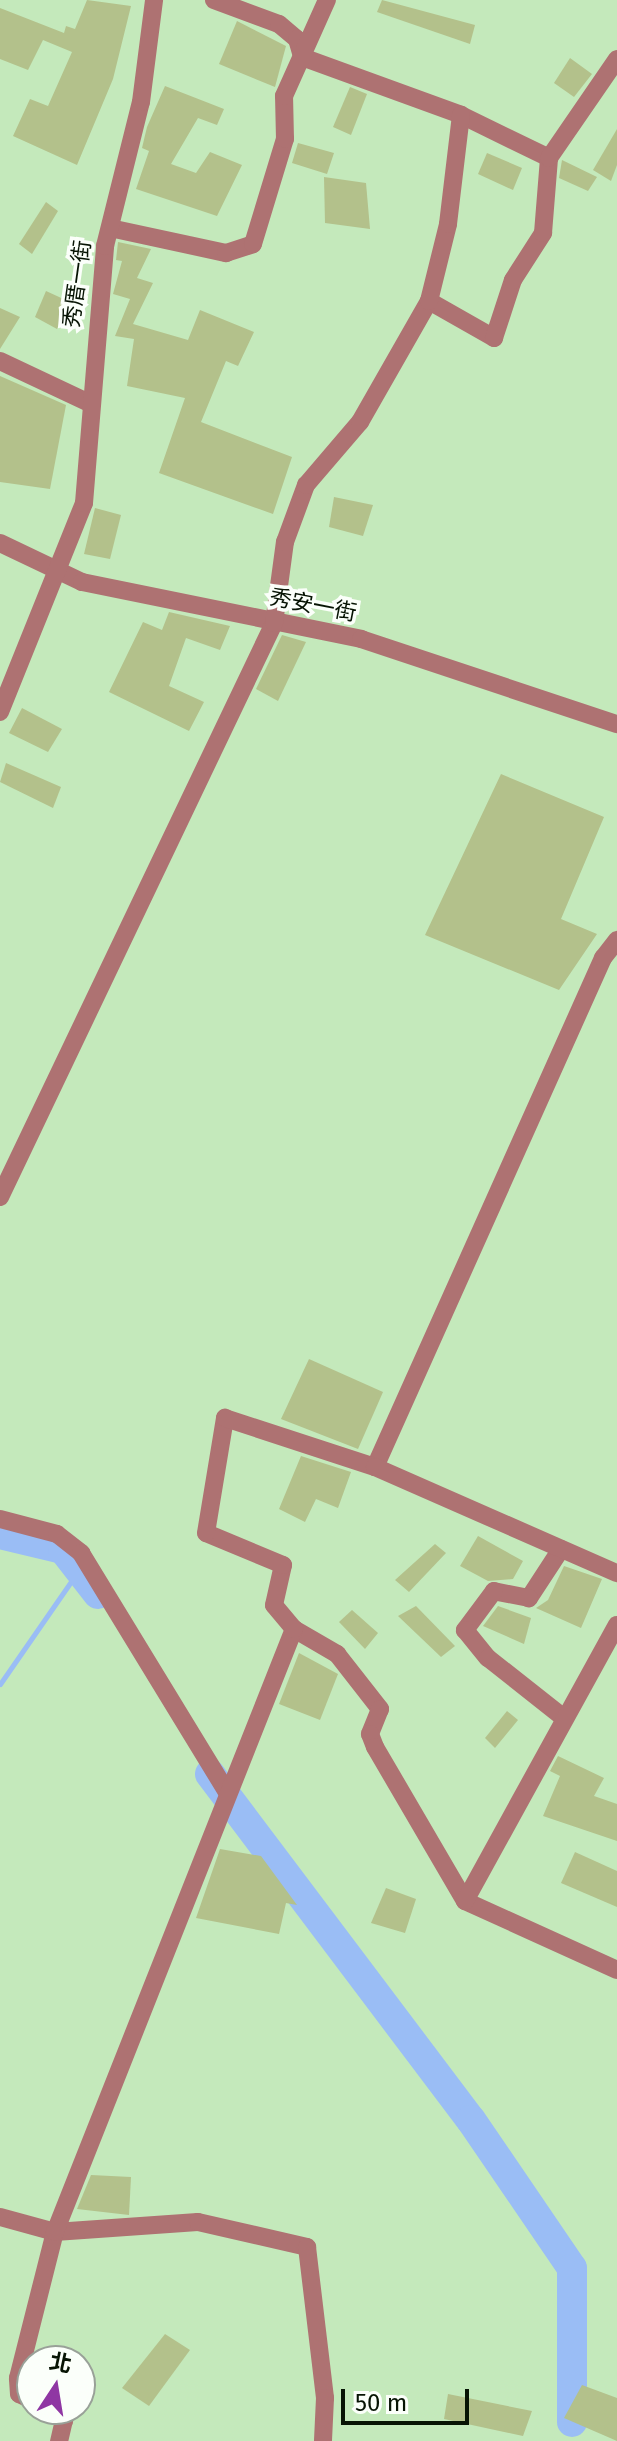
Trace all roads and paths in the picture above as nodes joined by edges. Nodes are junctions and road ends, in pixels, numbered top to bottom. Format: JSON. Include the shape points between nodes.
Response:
{"nodes":[{"id":1,"x":154,"y":0,"type":"edge"},
{"id":2,"x":214,"y":0,"type":"edge"},
{"id":3,"x":327,"y":0,"type":"edge"},
{"id":4,"x":302,"y":57,"type":"junction"},
{"id":5,"x":617,"y":59,"type":"edge"},
{"id":6,"x":461,"y":115,"type":"junction"},
{"id":7,"x":549,"y":158,"type":"junction"},
{"id":8,"x":110,"y":228,"type":"junction"},
{"id":9,"x":429,"y":301,"type":"junction"},
{"id":10,"x":0,"y":361,"type":"edge"},
{"id":11,"x":87,"y":402,"type":"junction"},
{"id":12,"x":0,"y":543,"type":"edge"},
{"id":13,"x":55,"y":574,"type":"junction"},
{"id":14,"x":274,"y":623,"type":"junction"},
{"id":15,"x":0,"y":712,"type":"edge"},
{"id":16,"x":617,"y":724,"type":"edge"},
{"id":17,"x":617,"y":940,"type":"edge"},
{"id":18,"x":0,"y":1197,"type":"edge"},
{"id":19,"x":375,"y":1467,"type":"junction"},
{"id":20,"x":0,"y":1519,"type":"edge"},
{"id":21,"x":561,"y":1549,"type":"junction"},
{"id":22,"x":617,"y":1573,"type":"edge"},
{"id":23,"x":617,"y":1625,"type":"edge"},
{"id":24,"x":294,"y":1629,"type":"junction"},
{"id":25,"x":564,"y":1718,"type":"junction"},
{"id":26,"x":227,"y":1792,"type":"junction"},
{"id":27,"x":465,"y":1901,"type":"junction"},
{"id":28,"x":617,"y":1970,"type":"edge"},
{"id":29,"x":0,"y":2217,"type":"edge"},
{"id":30,"x":55,"y":2232,"type":"junction"},
{"id":31,"x":26,"y":2345,"type":"edge"},
{"id":32,"x":323,"y":2441,"type":"edge"}],
"edges":[{"from":1,"to":8,"type":"street","name":"秀厝一街","via":[[141,102]]},
{"from":2,"to":4,"type":"street","via":[[279,24],[297,39]]},
{"from":3,"to":4,"type":"street"},
{"from":4,"to":6,"type":"street"},
{"from":4,"to":8,"type":"street","via":[[284,96],[285,139],[253,244],[226,253]]},
{"from":5,"to":7,"type":"street"},
{"from":6,"to":7,"type":"street"},
{"from":6,"to":9,"type":"street","via":[[448,224]]},
{"from":7,"to":9,"type":"street","via":[[543,233],[513,280],[494,338]]},
{"from":8,"to":11,"type":"street","name":"秀厝一街"},
{"from":9,"to":14,"type":"street","via":[[360,422],[306,485],[285,542]]},
{"from":10,"to":11,"type":"street"},
{"from":11,"to":13,"type":"street","name":"秀厝一街","via":[[84,503]]},
{"from":12,"to":13,"type":"street","name":"秀安一街"},
{"from":13,"to":14,"type":"street","name":"秀安一街"},
{"from":13,"to":15,"type":"street","name":"秀厝一街"},
{"from":14,"to":16,"type":"street","name":"秀安一街","via":[[361,639]]},
{"from":14,"to":18,"type":"street"},
{"from":17,"to":19,"type":"street","via":[[603,958]]},
{"from":19,"to":21,"type":"street"},
{"from":19,"to":24,"type":"street","via":[[225,1418],[206,1533],[283,1565],[274,1605]]},
{"from":20,"to":26,"type":"street","via":[[57,1534],[81,1553]]},
{"from":21,"to":22,"type":"street"},
{"from":21,"to":25,"type":"street","via":[[529,1598],[494,1591],[465,1630],[488,1658]]},
{"from":23,"to":25,"type":"street"},
{"from":24,"to":26,"type":"street"},
{"from":24,"to":27,"type":"street","via":[[337,1654],[380,1709],[370,1734],[375,1747]]},
{"from":25,"to":27,"type":"street"},
{"from":26,"to":30,"type":"street"},
{"from":27,"to":28,"type":"street"},
{"from":29,"to":30,"type":"street"},
{"from":30,"to":31,"type":"street"},
{"from":30,"to":32,"type":"street","via":[[198,2222],[307,2247],[325,2398]]}]}
